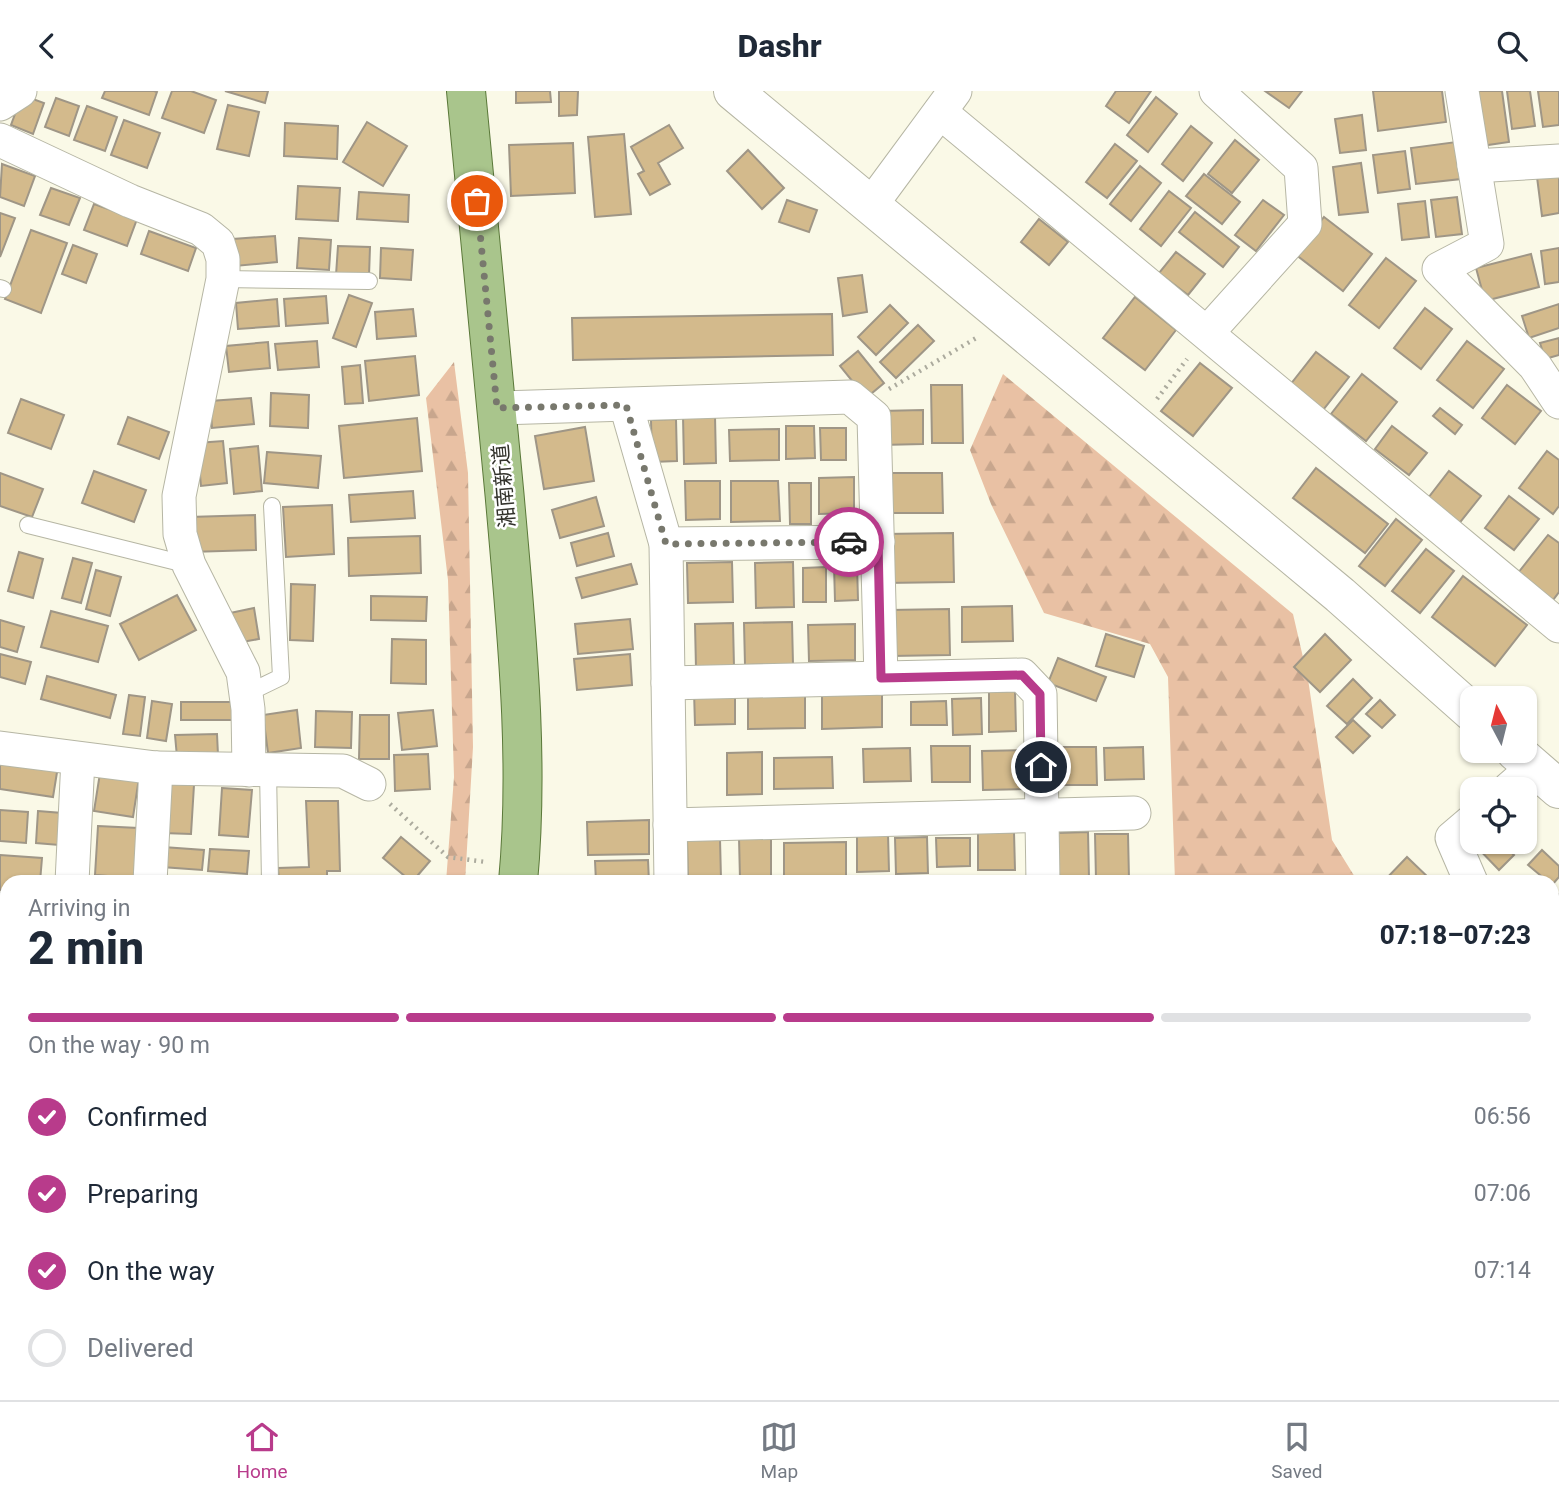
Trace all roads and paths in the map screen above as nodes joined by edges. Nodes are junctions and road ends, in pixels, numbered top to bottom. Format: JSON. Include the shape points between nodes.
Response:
{"nodes":[{"id":1,"x":20,"y":91,"type":"edge"},
{"id":2,"x":466,"y":91,"type":"edge"},
{"id":3,"x":733,"y":91,"type":"edge"},
{"id":4,"x":1216,"y":91,"type":"edge"},
{"id":5,"x":1462,"y":91,"type":"edge"},
{"id":6,"x":947,"y":102,"type":"edge"},
{"id":7,"x":0,"y":104,"type":"edge"},
{"id":8,"x":0,"y":139,"type":"edge"},
{"id":9,"x":1559,"y":160,"type":"edge"},
{"id":10,"x":1474,"y":166,"type":"junction"},
{"id":11,"x":871,"y":205,"type":"junction"},
{"id":12,"x":223,"y":279,"type":"junction"},
{"id":13,"x":369,"y":281,"type":"dead end"},
{"id":14,"x":1007,"y":321,"type":"junction"},
{"id":15,"x":1207,"y":333,"type":"junction"},
{"id":16,"x":1559,"y":402,"type":"edge"},
{"id":17,"x":626,"y":405,"type":"junction"},
{"id":18,"x":497,"y":408,"type":"junction"},
{"id":19,"x":862,"y":408,"type":"junction"},
{"id":20,"x":1137,"y":425,"type":"junction"},
{"id":21,"x":272,"y":506,"type":"dead end"},
{"id":22,"x":28,"y":525,"type":"dead end"},
{"id":23,"x":878,"y":542,"type":"junction"},
{"id":24,"x":666,"y":544,"type":"junction"},
{"id":25,"x":189,"y":565,"type":"junction"},
{"id":26,"x":1559,"y":625,"type":"edge"},
{"id":27,"x":881,"y":678,"type":"junction"},
{"id":28,"x":668,"y":683,"type":"junction"},
{"id":29,"x":246,"y":694,"type":"junction"},
{"id":30,"x":1460,"y":701,"type":"edge"},
{"id":31,"x":0,"y":748,"type":"edge"},
{"id":32,"x":78,"y":759,"type":"junction"},
{"id":33,"x":156,"y":768,"type":"junction"},
{"id":34,"x":258,"y":770,"type":"junction"},
{"id":35,"x":369,"y":784,"type":"joint"},
{"id":36,"x":1135,"y":813,"type":"dead end"},
{"id":37,"x":1042,"y":815,"type":"junction"},
{"id":38,"x":670,"y":825,"type":"junction"},
{"id":39,"x":1460,"y":831,"type":"edge"},
{"id":40,"x":449,"y":857,"type":"dead end"},
{"id":41,"x":72,"y":875,"type":"edge"},
{"id":42,"x":150,"y":875,"type":"edge"},
{"id":43,"x":269,"y":875,"type":"edge"},
{"id":44,"x":519,"y":875,"type":"edge"},
{"id":45,"x":671,"y":875,"type":"edge"},
{"id":46,"x":1043,"y":875,"type":"edge"},
{"id":47,"x":1468,"y":875,"type":"edge"}],
"edges":[{"from":1,"to":7,"type":"street"},
{"from":2,"to":18,"type":"main road","name":"湘南新道"},
{"from":3,"to":11,"type":"street"},
{"from":4,"to":15,"type":"street","via":[[1301,168],[1305,224]]},
{"from":5,"to":10,"type":"street"},
{"from":6,"to":11,"type":"street"},
{"from":6,"to":15,"type":"street"},
{"from":8,"to":12,"type":"street","via":[[201,229],[218,243]]},
{"from":9,"to":10,"type":"street"},
{"from":10,"to":16,"type":"street","via":[[1487,244],[1440,269],[1535,366]]},
{"from":11,"to":14,"type":"street"},
{"from":12,"to":13,"type":"lane"},
{"from":12,"to":25,"type":"street","via":[[179,496],[180,534]]},
{"from":14,"to":19,"type":"path"},
{"from":14,"to":20,"type":"street"},
{"from":15,"to":20,"type":"path"},
{"from":15,"to":26,"type":"street"},
{"from":17,"to":18,"type":"street"},
{"from":17,"to":19,"type":"street","via":[[850,397]]},
{"from":17,"to":24,"type":"street"},
{"from":18,"to":44,"type":"main road","name":"湘南新道","via":[[523,743]]},
{"from":19,"to":23,"type":"street","via":[[874,417]]},
{"from":20,"to":30,"type":"street"},
{"from":21,"to":29,"type":"lane","via":[[281,677]]},
{"from":22,"to":25,"type":"lane"},
{"from":23,"to":24,"type":"street"},
{"from":23,"to":27,"type":"street"},
{"from":24,"to":28,"type":"street"},
{"from":25,"to":29,"type":"street","via":[[243,672]]},
{"from":27,"to":28,"type":"street"},
{"from":27,"to":37,"type":"street","via":[[1022,675],[1040,694]]},
{"from":28,"to":38,"type":"street"},
{"from":29,"to":34,"type":"street"},
{"from":31,"to":32,"type":"street"},
{"from":32,"to":33,"type":"street"},
{"from":32,"to":41,"type":"street"},
{"from":33,"to":34,"type":"street"},
{"from":33,"to":42,"type":"street"},
{"from":34,"to":35,"type":"street","via":[[343,771]]},
{"from":34,"to":43,"type":"lane"},
{"from":35,"to":40,"type":"path"},
{"from":36,"to":37,"type":"street"},
{"from":37,"to":38,"type":"street"},
{"from":37,"to":46,"type":"street"},
{"from":38,"to":45,"type":"street"},
{"from":39,"to":47,"type":"street","via":[[1452,838]]}]}
